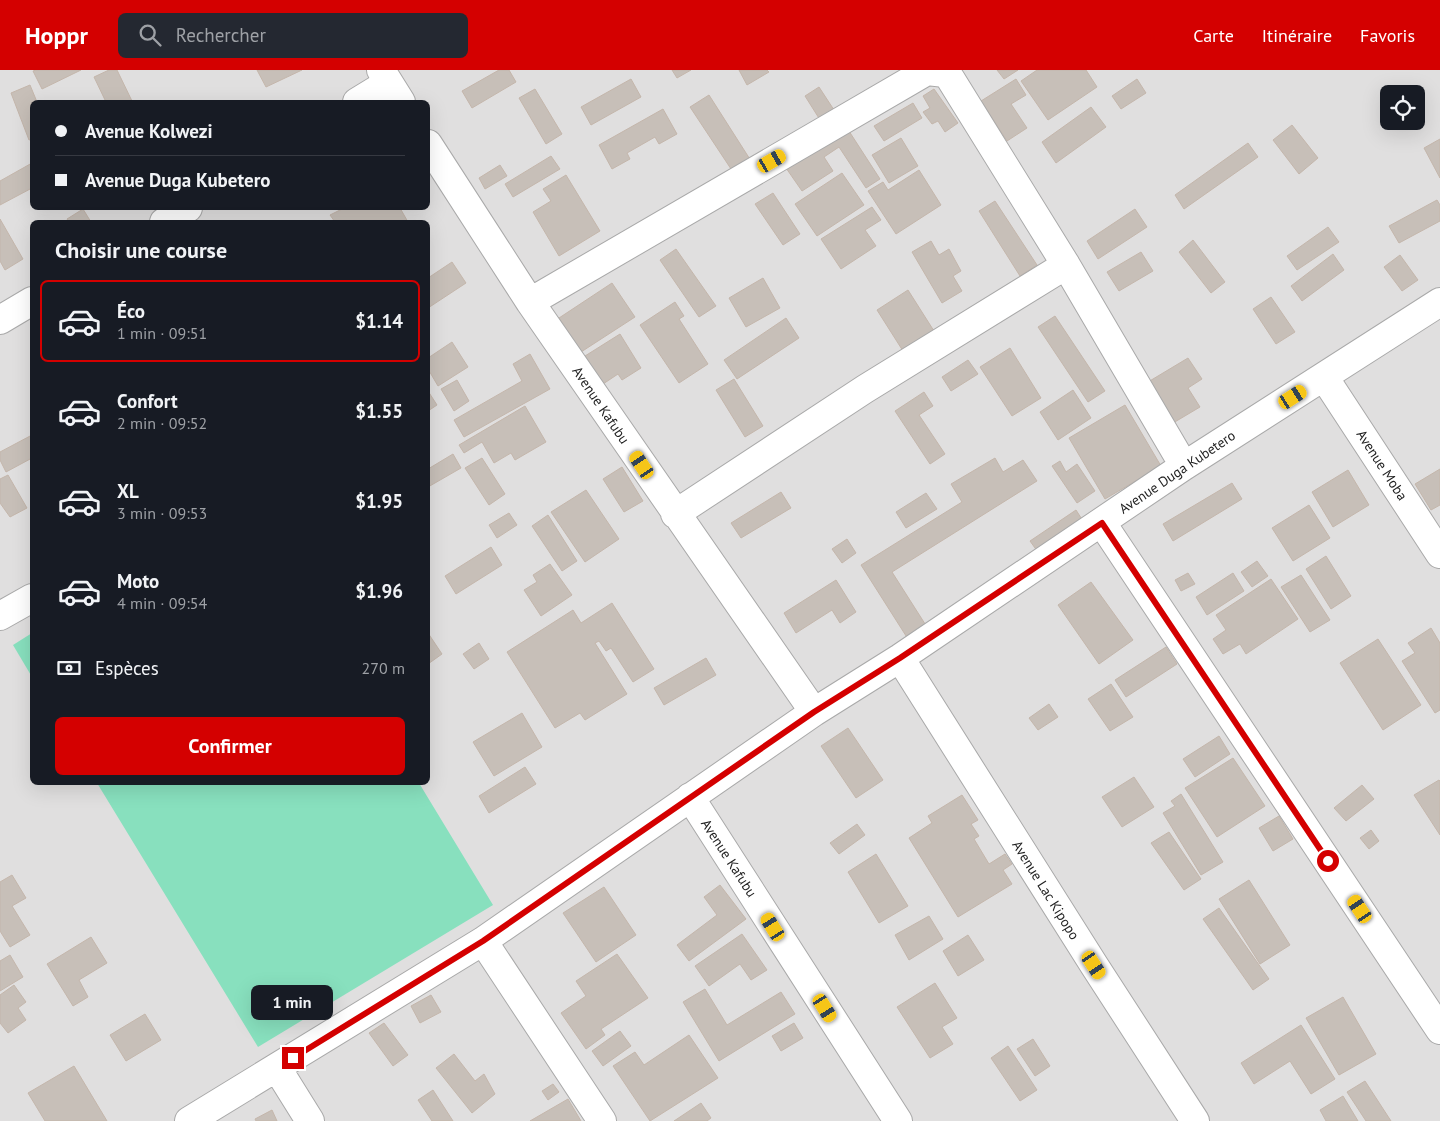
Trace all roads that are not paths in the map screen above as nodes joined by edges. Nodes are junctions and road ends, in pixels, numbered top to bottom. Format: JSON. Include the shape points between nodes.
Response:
{"nodes":[{"id":1,"x":390,"y":85,"type":"edge"},
{"id":2,"x":360,"y":100,"type":"edge"},
{"id":3,"x":430,"y":147,"type":"edge"},
{"id":4,"x":185,"y":210,"type":"edge"},
{"id":5,"x":167,"y":220,"type":"edge"},
{"id":6,"x":1066,"y":266,"type":"junction"},
{"id":7,"x":30,"y":302,"type":"edge"},
{"id":8,"x":530,"y":302,"type":"junction"},
{"id":9,"x":1440,"y":302,"type":"edge"},
{"id":10,"x":0,"y":320,"type":"edge"},
{"id":11,"x":1324,"y":377,"type":"junction"},
{"id":12,"x":1184,"y":466,"type":"junction"},
{"id":13,"x":675,"y":514,"type":"junction"},
{"id":14,"x":1102,"y":523,"type":"junction"},
{"id":15,"x":1440,"y":554,"type":"edge"},
{"id":16,"x":30,"y":599,"type":"edge"},
{"id":17,"x":0,"y":616,"type":"edge"},
{"id":18,"x":900,"y":658,"type":"junction"},
{"id":19,"x":814,"y":712,"type":"junction"},
{"id":20,"x":690,"y":797,"type":"junction"},
{"id":21,"x":483,"y":941,"type":"junction"},
{"id":22,"x":1440,"y":1030,"type":"edge"},
{"id":23,"x":277,"y":1068,"type":"junction"},
{"id":24,"x":188,"y":1121,"type":"edge"},
{"id":25,"x":310,"y":1121,"type":"edge"},
{"id":26,"x":602,"y":1121,"type":"edge"},
{"id":27,"x":898,"y":1121,"type":"edge"},
{"id":28,"x":1195,"y":1121,"type":"edge"}],
"edges":[{"from":1,"to":2,"type":"street"},
{"from":3,"to":8,"type":"street","name":"Avenue Kafubu"},
{"from":4,"to":5,"type":"street"},
{"from":6,"to":8,"type":"street","via":[[950,78],[944,73],[928,71]]},
{"from":6,"to":12,"type":"street"},
{"from":6,"to":13,"type":"street","via":[[865,388]]},
{"from":7,"to":10,"type":"street"},
{"from":8,"to":13,"type":"street","name":"Avenue Kafubu"},
{"from":9,"to":11,"type":"street","name":"Avenue Duga Kubetero"},
{"from":11,"to":12,"type":"street","name":"Avenue Duga Kubetero"},
{"from":11,"to":15,"type":"street","name":"Avenue Moba"},
{"from":12,"to":14,"type":"street","name":"Avenue Duga Kubetero"},
{"from":13,"to":19,"type":"street","name":"Avenue Kafubu"},
{"from":14,"to":18,"type":"street","name":"Avenue Duga Kubetero"},
{"from":14,"to":22,"type":"street"},
{"from":16,"to":17,"type":"street"},
{"from":18,"to":19,"type":"street","name":"Avenue Duga Kubetero"},
{"from":18,"to":28,"type":"street","name":"Avenue Lac Kipopo"},
{"from":19,"to":20,"type":"street","name":"Avenue Duga Kubetero"},
{"from":20,"to":21,"type":"street","name":"Avenue Duga Kubetero"},
{"from":20,"to":27,"type":"street","name":"Avenue Kafubu"},
{"from":21,"to":23,"type":"street","name":"Avenue Duga Kubetero"},
{"from":21,"to":26,"type":"street"},
{"from":23,"to":24,"type":"street","name":"Avenue Duga Kubetero"},
{"from":23,"to":25,"type":"street"}]}
